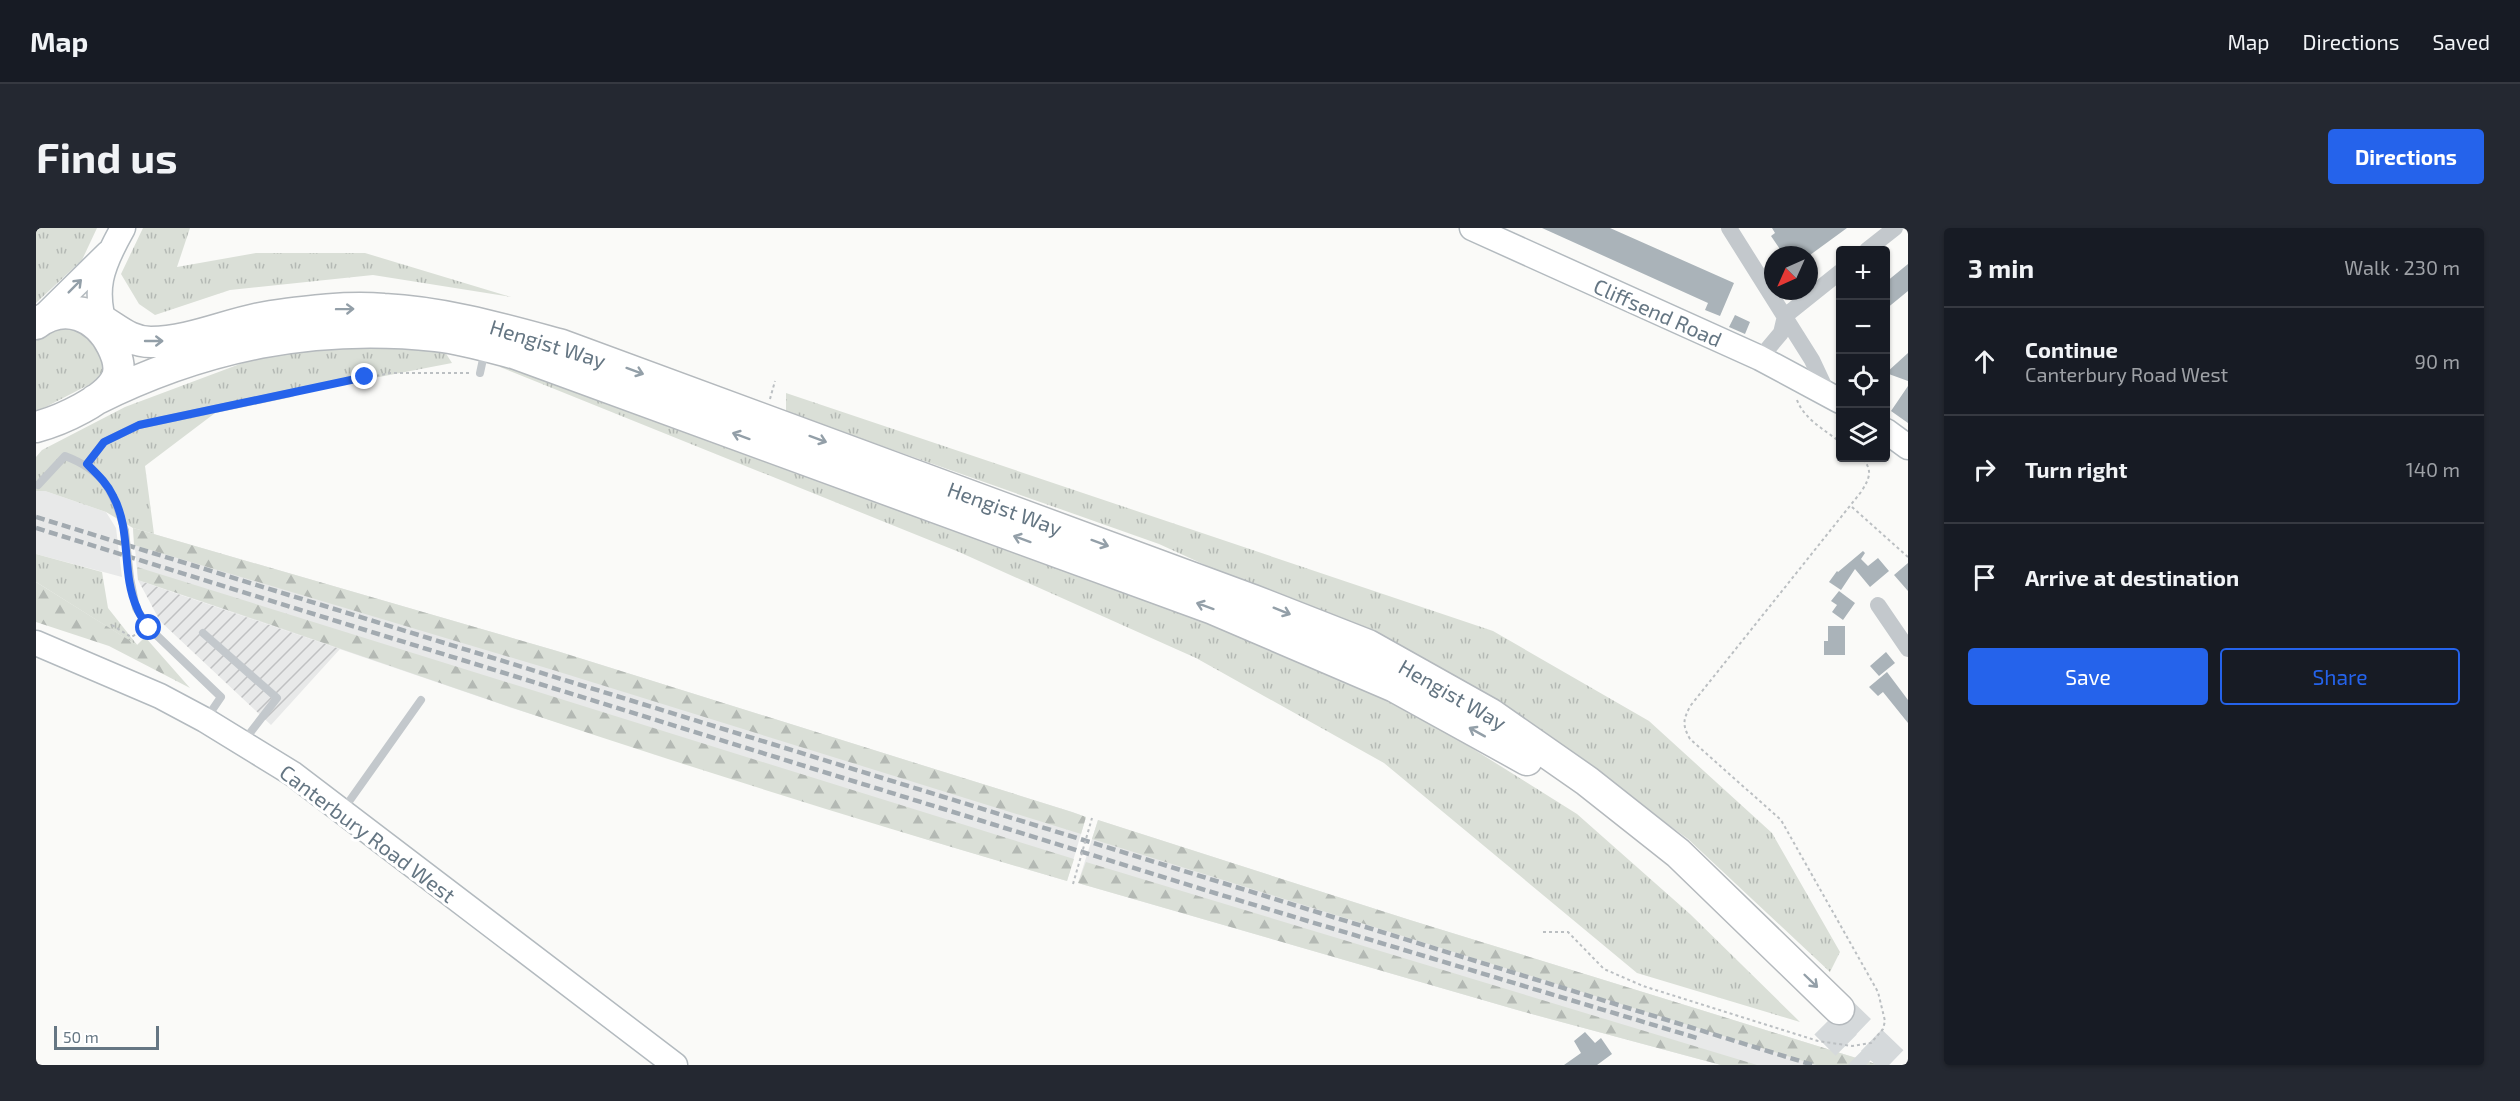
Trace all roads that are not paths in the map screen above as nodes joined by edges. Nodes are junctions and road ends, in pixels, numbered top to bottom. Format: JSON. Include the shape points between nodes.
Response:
{"nodes":[{"id":1,"x":1472,"y":228,"type":"edge"},
{"id":2,"x":1729,"y":228,"type":"edge"},
{"id":3,"x":1895,"y":228,"type":"edge"},
{"id":4,"x":117,"y":238,"type":"edge"},
{"id":5,"x":1872,"y":246,"type":"edge"},
{"id":6,"x":1836,"y":275,"type":"edge"},
{"id":7,"x":1785,"y":316,"type":"junction"},
{"id":8,"x":46,"y":320,"type":"edge"},
{"id":9,"x":106,"y":331,"type":"junction"},
{"id":10,"x":1760,"y":358,"type":"junction"},
{"id":11,"x":291,"y":393,"type":"road end"},
{"id":12,"x":1834,"y":397,"type":"edge"},
{"id":13,"x":95,"y":400,"type":"junction"},
{"id":14,"x":36,"y":427,"type":"edge"},
{"id":15,"x":1890,"y":434,"type":"edge"},
{"id":16,"x":1908,"y":447,"type":"edge"},
{"id":17,"x":87,"y":464,"type":"junction"},
{"id":18,"x":38,"y":485,"type":"dead end"},
{"id":19,"x":1878,"y":605,"type":"dead end"},
{"id":20,"x":203,"y":633,"type":"dead end"},
{"id":21,"x":36,"y":644,"type":"edge"},
{"id":22,"x":1908,"y":649,"type":"edge"},
{"id":23,"x":421,"y":700,"type":"dead end"},
{"id":24,"x":206,"y":720,"type":"junction"},
{"id":25,"x":243,"y":743,"type":"junction"},
{"id":26,"x":342,"y":812,"type":"junction"},
{"id":27,"x":675,"y":1065,"type":"edge"}],
"edges":[{"from":1,"to":10,"type":"street","name":"Cliffsend Road"},
{"from":2,"to":7,"type":"street"},
{"from":3,"to":5,"type":"street"},
{"from":8,"to":4,"type":"street","one_way":true},
{"from":4,"to":9,"type":"street","via":[[99,290]]},
{"from":6,"to":7,"type":"street"},
{"from":7,"to":10,"type":"street","via":[[1781,333]]},
{"from":7,"to":12,"type":"street"},
{"from":8,"to":9,"type":"highway","name":"Hengist Way","via":[[89,313]]},
{"from":9,"to":13,"type":"highway","via":[[118,370],[113,383]]},
{"from":9,"to":13,"type":"highway","name":"Hengist Way","one_way":true,"via":[[147,342],[164,342],[248,320],[317,310],[382,308],[478,322],[574,349],[1358,641],[1491,714],[1587,781],[1678,853],[1832,1016],[1628,832],[1521,756],[1395,687],[1213,609],[527,358],[483,360],[437,336],[329,334],[224,349],[179,363]]},
{"from":10,"to":12,"type":"street","name":"Cliffsend Road"},
{"from":11,"to":17,"type":"lane","via":[[139,425],[104,442]]},
{"from":13,"to":14,"type":"highway","name":"Hengist Way"},
{"from":15,"to":16,"type":"street"},
{"from":17,"to":18,"type":"lane","via":[[65,456]]},
{"from":17,"to":24,"type":"lane","bridge":true,"via":[[114,497],[125,531],[136,608],[149,628],[221,697]]},
{"from":19,"to":22,"type":"street"},
{"from":20,"to":25,"type":"lane","via":[[277,698]]},
{"from":21,"to":24,"type":"street","name":"Canterbury Road West","via":[[133,683]]},
{"from":23,"to":26,"type":"lane"},
{"from":24,"to":25,"type":"street","name":"Canterbury Road West"},
{"from":25,"to":26,"type":"street","name":"Canterbury Road West","via":[[293,774]]},
{"from":26,"to":27,"type":"street","name":"Canterbury Road West"}]}
